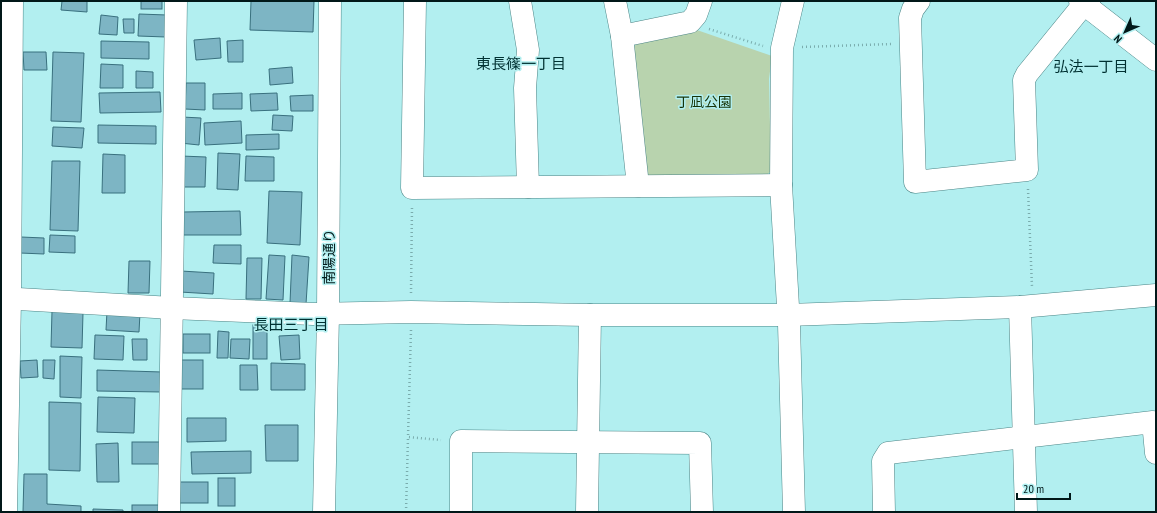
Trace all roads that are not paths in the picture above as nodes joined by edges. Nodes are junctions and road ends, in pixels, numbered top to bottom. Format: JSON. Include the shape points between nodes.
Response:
{"nodes":[{"id":1,"x":12,"y":1,"type":"edge"},
{"id":2,"x":176,"y":1,"type":"edge"},
{"id":3,"x":330,"y":1,"type":"edge"},
{"id":4,"x":415,"y":1,"type":"edge"},
{"id":5,"x":520,"y":1,"type":"edge"},
{"id":6,"x":615,"y":1,"type":"edge"},
{"id":7,"x":701,"y":1,"type":"edge"},
{"id":8,"x":793,"y":1,"type":"edge"},
{"id":9,"x":919,"y":1,"type":"edge"},
{"id":10,"x":1085,"y":2,"type":"edge"},
{"id":11,"x":622,"y":36,"type":"junction"},
{"id":12,"x":1156,"y":60,"type":"edge"},
{"id":13,"x":781,"y":185,"type":"junction"},
{"id":14,"x":638,"y":186,"type":"junction"},
{"id":15,"x":528,"y":187,"type":"junction"},
{"id":16,"x":1156,"y":295,"type":"edge"},
{"id":17,"x":6,"y":298,"type":"edge"},
{"id":18,"x":1026,"y":306,"type":"junction"},
{"id":19,"x":172,"y":308,"type":"junction"},
{"id":20,"x":328,"y":314,"type":"junction"},
{"id":21,"x":788,"y":314,"type":"junction"},
{"id":22,"x":590,"y":315,"type":"junction"},
{"id":23,"x":1024,"y":438,"type":"junction"},
{"id":24,"x":588,"y":442,"type":"junction"},
{"id":25,"x":1156,"y":453,"type":"edge"},
{"id":26,"x":6,"y":512,"type":"edge"},
{"id":27,"x":169,"y":512,"type":"edge"},
{"id":28,"x":324,"y":512,"type":"edge"},
{"id":29,"x":460,"y":512,"type":"edge"},
{"id":30,"x":587,"y":512,"type":"edge"},
{"id":31,"x":702,"y":512,"type":"edge"},
{"id":32,"x":794,"y":512,"type":"edge"},
{"id":33,"x":884,"y":512,"type":"edge"},
{"id":34,"x":1026,"y":512,"type":"edge"}],
"edges":[{"from":1,"to":17,"type":"street"},
{"from":2,"to":19,"type":"street"},
{"from":3,"to":20,"type":"street","name":"南陽通り"},
{"from":4,"to":15,"type":"street","via":[[412,188]]},
{"from":5,"to":15,"type":"street","via":[[528,50],[525,88]]},
{"from":6,"to":11,"type":"street"},
{"from":7,"to":11,"type":"street","via":[[696,15],[690,22]]},
{"from":8,"to":13,"type":"street","via":[[782,48]]},
{"from":9,"to":10,"type":"street","via":[[912,9],[910,18],[915,182],[1027,170],[1024,80]]},
{"from":10,"to":12,"type":"street"},
{"from":11,"to":14,"type":"street"},
{"from":13,"to":14,"type":"street"},
{"from":13,"to":21,"type":"street"},
{"from":14,"to":15,"type":"street"},
{"from":16,"to":18,"type":"street"},
{"from":17,"to":19,"type":"street"},
{"from":17,"to":26,"type":"street"},
{"from":18,"to":21,"type":"street"},
{"from":18,"to":23,"type":"street"},
{"from":19,"to":20,"type":"street"},
{"from":19,"to":27,"type":"street"},
{"from":20,"to":22,"type":"street","via":[[411,312]]},
{"from":20,"to":28,"type":"street","name":"南陽通り"},
{"from":21,"to":22,"type":"street"},
{"from":21,"to":32,"type":"street"},
{"from":22,"to":24,"type":"street"},
{"from":23,"to":25,"type":"street","via":[[1153,422]]},
{"from":23,"to":33,"type":"street","via":[[888,453],[883,462]]},
{"from":23,"to":34,"type":"street"},
{"from":24,"to":29,"type":"street","via":[[461,441]]},
{"from":24,"to":30,"type":"street"},
{"from":24,"to":31,"type":"street","via":[[700,443]]}]}
